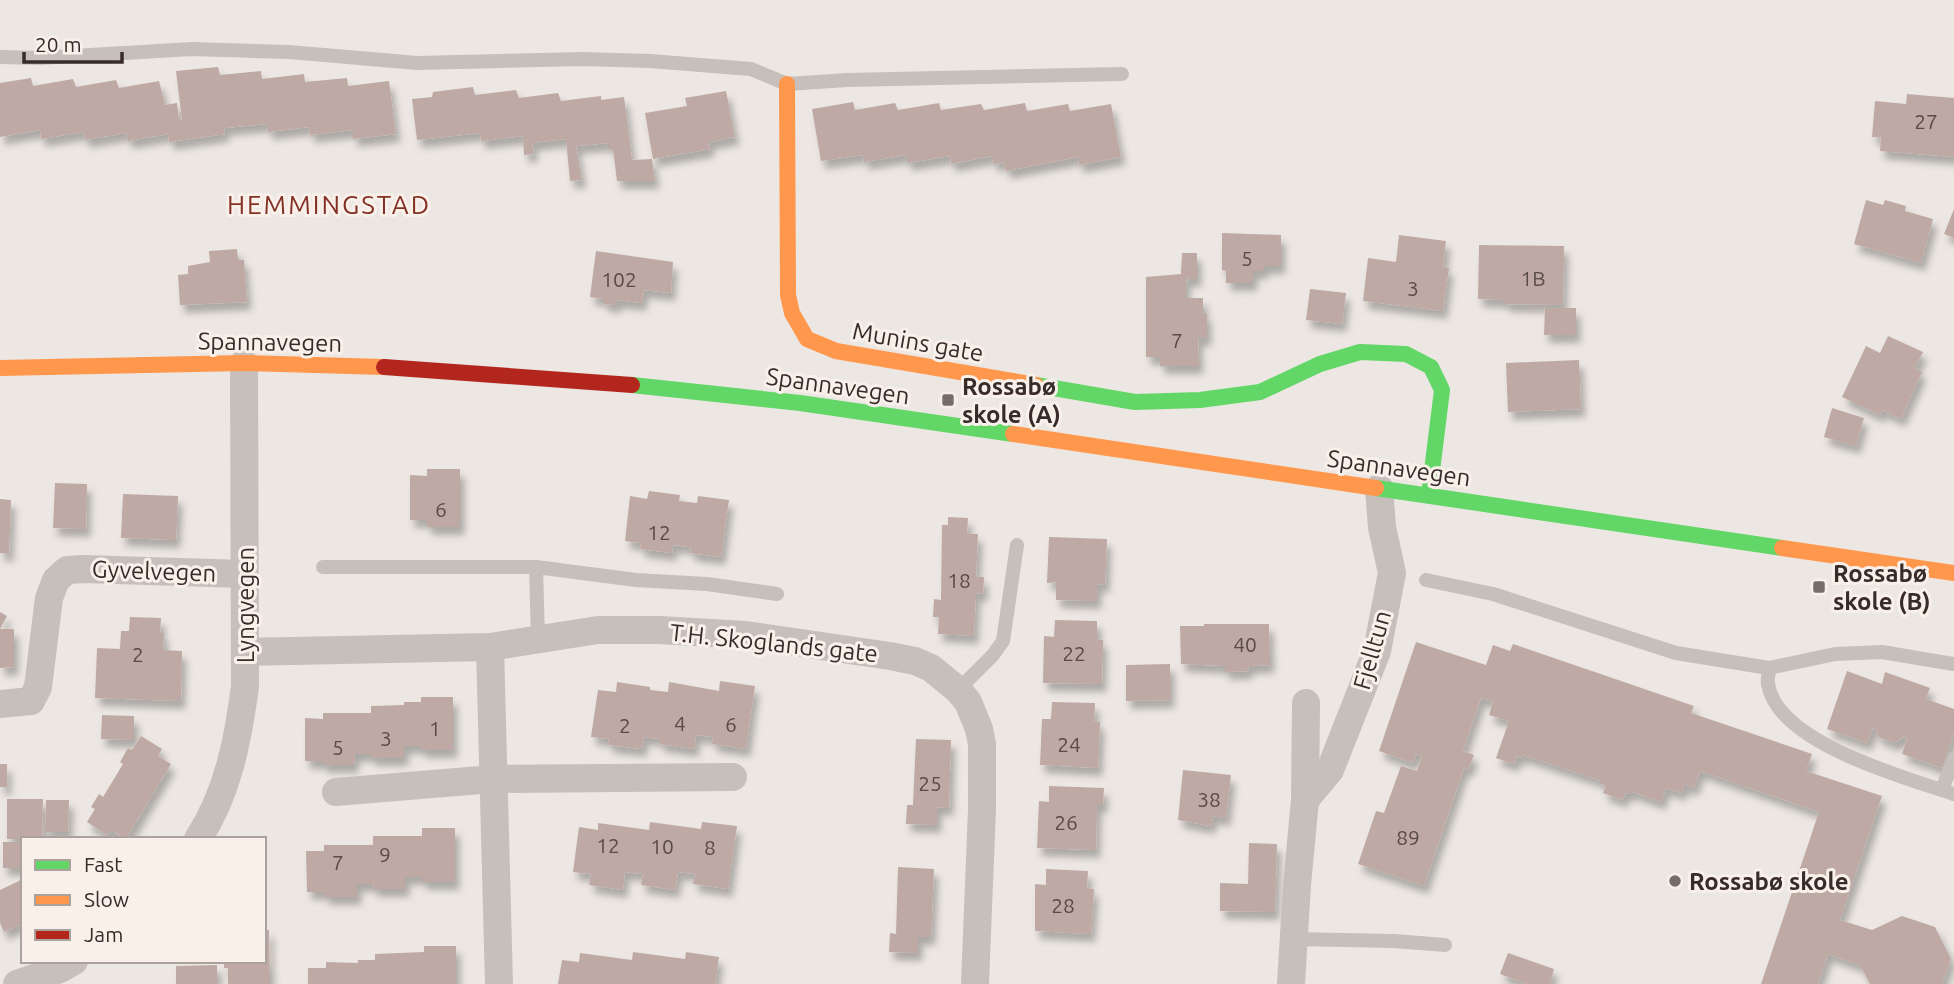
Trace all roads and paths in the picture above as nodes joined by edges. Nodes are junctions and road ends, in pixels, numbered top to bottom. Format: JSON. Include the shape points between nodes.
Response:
{"nodes":[{"id":1,"x":0,"y":57,"type":"edge"},
{"id":2,"x":1122,"y":74,"type":"dead end"},
{"id":3,"x":787,"y":84,"type":"junction"},
{"id":4,"x":244,"y":363,"type":"junction"},
{"id":5,"x":0,"y":368,"type":"edge"},
{"id":6,"x":1380,"y":488,"type":"junction"},
{"id":7,"x":1429,"y":495,"type":"junction"},
{"id":8,"x":1017,"y":545,"type":"dead end"},
{"id":9,"x":323,"y":567,"type":"dead end"},
{"id":10,"x":536,"y":567,"type":"junction"},
{"id":11,"x":1954,"y":573,"type":"edge"},
{"id":12,"x":244,"y":574,"type":"junction"},
{"id":13,"x":1426,"y":580,"type":"dead end"},
{"id":14,"x":777,"y":594,"type":"dead end"},
{"id":15,"x":538,"y":640,"type":"junction"},
{"id":16,"x":490,"y":647,"type":"junction"},
{"id":17,"x":245,"y":652,"type":"junction"},
{"id":18,"x":1954,"y":664,"type":"edge"},
{"id":19,"x":1769,"y":668,"type":"junction"},
{"id":20,"x":958,"y":690,"type":"junction"},
{"id":21,"x":1306,"y":703,"type":"dead end"},
{"id":22,"x":0,"y":704,"type":"edge"},
{"id":23,"x":1954,"y":758,"type":"edge"},
{"id":24,"x":733,"y":777,"type":"dead end"},
{"id":25,"x":493,"y":779,"type":"junction"},
{"id":26,"x":336,"y":792,"type":"dead end"},
{"id":27,"x":1948,"y":792,"type":"edge"},
{"id":28,"x":1305,"y":800,"type":"junction"},
{"id":29,"x":199,"y":837,"type":"edge"},
{"id":30,"x":1293,"y":939,"type":"junction"},
{"id":31,"x":1445,"y":945,"type":"dead end"},
{"id":32,"x":70,"y":963,"type":"edge"},
{"id":33,"x":17,"y":984,"type":"edge"},
{"id":34,"x":499,"y":984,"type":"edge"},
{"id":35,"x":975,"y":984,"type":"edge"},
{"id":36,"x":1291,"y":984,"type":"edge"}],
"edges":[{"from":1,"to":3,"type":"lane","via":[[192,49],[417,63],[650,61],[751,69]]},
{"from":2,"to":3,"type":"lane"},
{"from":3,"to":7,"type":"main road","name":"Munins gate","via":[[788,295],[807,339],[836,351],[1135,402],[1200,401],[1260,392],[1360,352],[1406,354],[1431,367],[1442,390]]},
{"from":4,"to":5,"type":"main road","name":"Spannavegen"},
{"from":4,"to":6,"type":"main road","name":"Spannavegen","via":[[405,368],[800,403]]},
{"from":4,"to":12,"type":"street","name":"Lyngvegen"},
{"from":6,"to":7,"type":"main road","name":"Spannavegen"},
{"from":6,"to":28,"type":"street","name":"Fjelltun","via":[[1392,573],[1377,651],[1330,770]]},
{"from":7,"to":11,"type":"main road","name":"Spannavegen"},
{"from":8,"to":20,"type":"lane","via":[[1003,641]]},
{"from":9,"to":10,"type":"lane","name":"T.H. Skoglands gate"},
{"from":10,"to":14,"type":"lane","name":"T.H. Skoglands gate"},
{"from":10,"to":15,"type":"lane"},
{"from":12,"to":17,"type":"street","name":"Lyngvegen"},
{"from":12,"to":22,"type":"street","name":"Gyvelvegen","via":[[67,570],[56,580],[49,598],[38,687],[31,701]]},
{"from":13,"to":19,"type":"lane","via":[[1493,593],[1676,653]]},
{"from":15,"to":16,"type":"street","name":"T.H. Skoglands gate"},
{"from":15,"to":20,"type":"street","name":"T.H. Skoglands gate","via":[[598,630],[746,635],[915,661]]},
{"from":16,"to":17,"type":"street","name":"T.H. Skoglands gate"},
{"from":16,"to":25,"type":"street"},
{"from":17,"to":29,"type":"street","name":"Lyngvegen","via":[[239,735],[226,781]]},
{"from":18,"to":19,"type":"lane","via":[[1882,652],[1835,654]]},
{"from":19,"to":27,"type":"lane","via":[[1768,684],[1774,698],[1804,733],[1864,765]]},
{"from":20,"to":35,"type":"street","name":"T.H. Skoglands gate","via":[[979,729],[983,761]]},
{"from":21,"to":28,"type":"street"},
{"from":23,"to":27,"type":"lane"},
{"from":24,"to":25,"type":"street"},
{"from":25,"to":26,"type":"street"},
{"from":25,"to":34,"type":"street"},
{"from":28,"to":30,"type":"street"},
{"from":30,"to":31,"type":"lane"},
{"from":30,"to":36,"type":"street"},
{"from":32,"to":33,"type":"street"}]}
